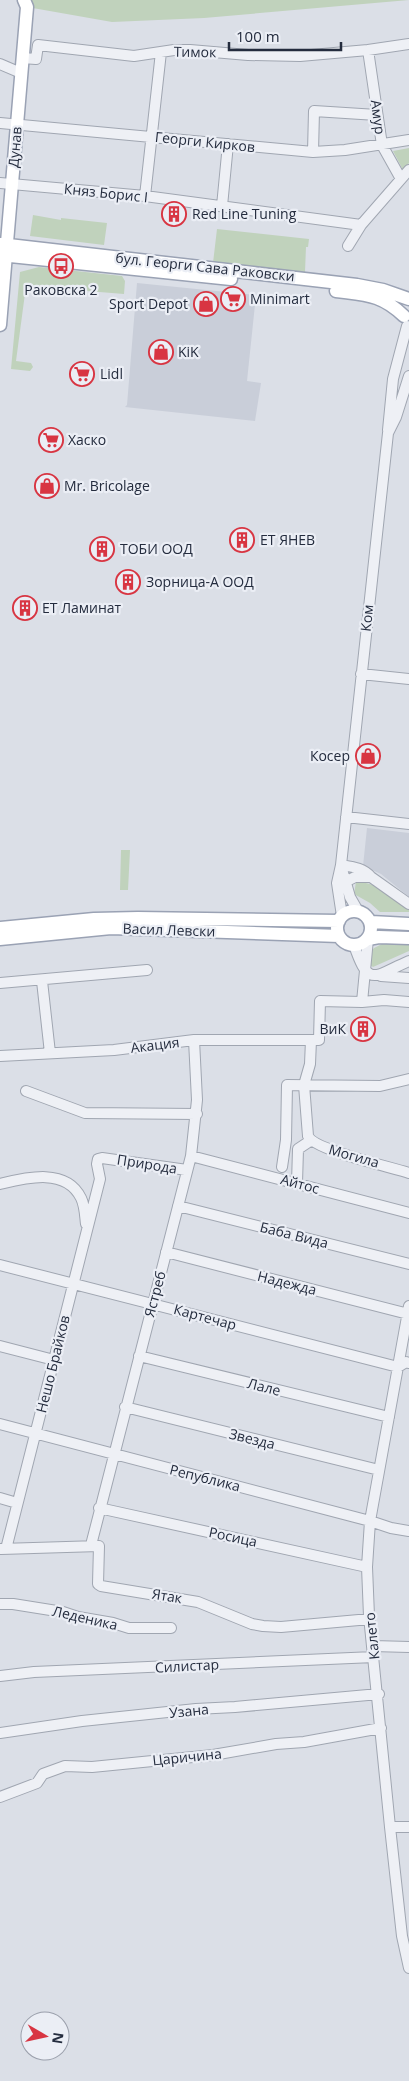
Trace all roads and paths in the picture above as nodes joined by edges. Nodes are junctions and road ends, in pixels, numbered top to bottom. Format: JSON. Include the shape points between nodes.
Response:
{"nodes":[{"id":1,"x":24,"y":0,"type":"edge"},
{"id":2,"x":409,"y":44,"type":"edge"},
{"id":3,"x":368,"y":50,"type":"junction"},
{"id":4,"x":161,"y":52,"type":"junction"},
{"id":5,"x":22,"y":58,"type":"junction"},
{"id":6,"x":0,"y":64,"type":"edge"},
{"id":7,"x":21,"y":73,"type":"junction"},
{"id":8,"x":377,"y":115,"type":"junction"},
{"id":9,"x":0,"y":123,"type":"edge"},
{"id":10,"x":17,"y":125,"type":"junction"},
{"id":11,"x":151,"y":136,"type":"junction"},
{"id":12,"x":409,"y":140,"type":"edge"},
{"id":13,"x":228,"y":144,"type":"junction"},
{"id":14,"x":382,"y":145,"type":"junction"},
{"id":15,"x":313,"y":152,"type":"junction"},
{"id":16,"x":409,"y":170,"type":"edge"},
{"id":17,"x":401,"y":178,"type":"junction"},
{"id":18,"x":6,"y":183,"type":"edge"},
{"id":19,"x":145,"y":196,"type":"junction"},
{"id":20,"x":222,"y":206,"type":"junction"},
{"id":21,"x":361,"y":225,"type":"junction"},
{"id":22,"x":348,"y":246,"type":"dead end"},
{"id":23,"x":3,"y":250,"type":"edge"},
{"id":24,"x":24,"y":257,"type":"junction"},
{"id":25,"x":4,"y":278,"type":"junction"},
{"id":26,"x":409,"y":299,"type":"edge"},
{"id":27,"x":407,"y":319,"type":"edge"},
{"id":28,"x":0,"y":325,"type":"edge"},
{"id":29,"x":396,"y":366,"type":"junction"},
{"id":30,"x":409,"y":370,"type":"edge"},
{"id":31,"x":409,"y":376,"type":"edge"},
{"id":32,"x":388,"y":433,"type":"junction"},
{"id":33,"x":361,"y":674,"type":"junction"},
{"id":34,"x":409,"y":679,"type":"edge"},
{"id":35,"x":346,"y":817,"type":"junction"},
{"id":36,"x":409,"y":824,"type":"edge"},
{"id":37,"x":341,"y":865,"type":"junction"},
{"id":38,"x":371,"y":877,"type":"junction"},
{"id":39,"x":346,"y":882,"type":"junction"},
{"id":40,"x":409,"y":904,"type":"edge"},
{"id":41,"x":358,"y":911,"type":"junction"},
{"id":42,"x":340,"y":918,"type":"junction"},
{"id":43,"x":371,"y":922,"type":"junction"},
{"id":44,"x":409,"y":924,"type":"edge"},
{"id":45,"x":0,"y":928,"type":"edge"},
{"id":46,"x":339,"y":936,"type":"junction"},
{"id":47,"x":409,"y":938,"type":"edge"},
{"id":48,"x":0,"y":939,"type":"edge"},
{"id":49,"x":368,"y":939,"type":"junction"},
{"id":50,"x":354,"y":945,"type":"junction"},
{"id":51,"x":409,"y":961,"type":"edge"},
{"id":52,"x":147,"y":970,"type":"dead end"},
{"id":53,"x":364,"y":970,"type":"junction"},
{"id":54,"x":381,"y":976,"type":"junction"},
{"id":55,"x":409,"y":978,"type":"edge"},
{"id":56,"x":42,"y":981,"type":"junction"},
{"id":57,"x":0,"y":983,"type":"edge"},
{"id":58,"x":362,"y":1002,"type":"junction"},
{"id":59,"x":409,"y":1002,"type":"edge"},
{"id":60,"x":194,"y":1040,"type":"junction"},
{"id":61,"x":311,"y":1040,"type":"junction"},
{"id":62,"x":50,"y":1053,"type":"junction"},
{"id":63,"x":0,"y":1056,"type":"edge"},
{"id":64,"x":409,"y":1079,"type":"edge"},
{"id":65,"x":304,"y":1085,"type":"junction"},
{"id":66,"x":26,"y":1091,"type":"dead end"},
{"id":67,"x":197,"y":1114,"type":"junction"},
{"id":68,"x":310,"y":1141,"type":"junction"},
{"id":69,"x":191,"y":1156,"type":"junction"},
{"id":70,"x":282,"y":1167,"type":"dead end"},
{"id":71,"x":187,"y":1170,"type":"junction"},
{"id":72,"x":409,"y":1173,"type":"edge"},
{"id":73,"x":100,"y":1179,"type":"joint"},
{"id":74,"x":296,"y":1183,"type":"junction"},
{"id":75,"x":0,"y":1184,"type":"edge"},
{"id":76,"x":178,"y":1206,"type":"junction"},
{"id":77,"x":409,"y":1213,"type":"edge"},
{"id":78,"x":87,"y":1231,"type":"junction"},
{"id":79,"x":166,"y":1252,"type":"junction"},
{"id":80,"x":409,"y":1264,"type":"edge"},
{"id":81,"x":0,"y":1265,"type":"edge"},
{"id":82,"x":74,"y":1283,"type":"junction"},
{"id":83,"x":152,"y":1303,"type":"junction"},
{"id":84,"x":408,"y":1310,"type":"edge"},
{"id":85,"x":0,"y":1346,"type":"edge"},
{"id":86,"x":139,"y":1356,"type":"junction"},
{"id":87,"x":54,"y":1360,"type":"junction"},
{"id":88,"x":409,"y":1363,"type":"edge"},
{"id":89,"x":398,"y":1366,"type":"junction"},
{"id":90,"x":125,"y":1407,"type":"junction"},
{"id":91,"x":389,"y":1417,"type":"junction"},
{"id":92,"x":0,"y":1424,"type":"edge"},
{"id":93,"x":36,"y":1433,"type":"junction"},
{"id":94,"x":114,"y":1455,"type":"junction"},
{"id":95,"x":380,"y":1470,"type":"junction"},
{"id":96,"x":0,"y":1498,"type":"edge"},
{"id":97,"x":17,"y":1502,"type":"junction"},
{"id":98,"x":99,"y":1508,"type":"junction"},
{"id":99,"x":370,"y":1521,"type":"junction"},
{"id":100,"x":409,"y":1531,"type":"edge"},
{"id":101,"x":90,"y":1545,"type":"junction"},
{"id":102,"x":3,"y":1549,"type":"edge"},
{"id":103,"x":367,"y":1567,"type":"junction"},
{"id":104,"x":0,"y":1604,"type":"edge"},
{"id":105,"x":370,"y":1619,"type":"junction"},
{"id":106,"x":171,"y":1628,"type":"dead end"},
{"id":107,"x":373,"y":1646,"type":"junction"},
{"id":108,"x":409,"y":1648,"type":"edge"},
{"id":109,"x":374,"y":1657,"type":"junction"},
{"id":110,"x":0,"y":1676,"type":"edge"},
{"id":111,"x":378,"y":1694,"type":"junction"},
{"id":112,"x":382,"y":1728,"type":"junction"},
{"id":113,"x":0,"y":1734,"type":"edge"},
{"id":114,"x":0,"y":1798,"type":"edge"},
{"id":115,"x":390,"y":1827,"type":"junction"},
{"id":116,"x":409,"y":1827,"type":"edge"},
{"id":117,"x":409,"y":1965,"type":"edge"}],
"edges":[{"from":1,"to":5,"type":"main road","name":"Дунав","via":[[27,7]]},
{"from":2,"to":3,"type":"street","name":"Тимок"},
{"from":3,"to":4,"type":"street","name":"Тимок","via":[[300,56],[190,50]]},
{"from":3,"to":8,"type":"street","name":"Амур"},
{"from":4,"to":5,"type":"street","name":"Тимок","via":[[125,56],[38,46],[36,59]]},
{"from":4,"to":11,"type":"street"},
{"from":5,"to":7,"type":"main road","name":"Дунав"},
{"from":6,"to":7,"type":"street"},
{"from":7,"to":10,"type":"main road","name":"Дунав"},
{"from":8,"to":14,"type":"street","name":"Амур"},
{"from":8,"to":15,"type":"street","via":[[314,111]]},
{"from":9,"to":10,"type":"street","name":"Георги Кирков"},
{"from":10,"to":11,"type":"street","name":"Георги Кирков"},
{"from":10,"to":18,"type":"main road","name":"Дунав"},
{"from":11,"to":13,"type":"street","name":"Георги Кирков"},
{"from":11,"to":19,"type":"street"},
{"from":12,"to":14,"type":"street","name":"Георги Кирков"},
{"from":13,"to":15,"type":"street","name":"Георги Кирков"},
{"from":13,"to":20,"type":"street"},
{"from":14,"to":15,"type":"street","name":"Георги Кирков"},
{"from":14,"to":17,"type":"street","name":"Амур"},
{"from":16,"to":17,"type":"street"},
{"from":17,"to":21,"type":"street"},
{"from":18,"to":19,"type":"street","name":"Княз Борис I"},
{"from":18,"to":23,"type":"main road","name":"Дунав"},
{"from":19,"to":20,"type":"street","name":"Княз Борис I"},
{"from":20,"to":21,"type":"street","name":"Княз Борис I"},
{"from":21,"to":22,"type":"street"},
{"from":23,"to":24,"type":"main road","name":"бул. Георги Сава Раковски"},
{"from":23,"to":25,"type":"main road","name":"Дунав"},
{"from":23,"to":26,"type":"main road","name":"бул. Георги Сава Раковски","via":[[357,285]]},
{"from":24,"to":25,"type":"main road"},
{"from":24,"to":27,"type":"main road","name":"бул. Георги Сава Раковски","via":[[357,294],[385,300]]},
{"from":25,"to":28,"type":"main road","name":"Дунав"},
{"from":27,"to":29,"type":"street"},
{"from":29,"to":30,"type":"street"},
{"from":29,"to":32,"type":"street"},
{"from":31,"to":32,"type":"street","name":"Ком"},
{"from":32,"to":33,"type":"street","name":"Ком"},
{"from":33,"to":34,"type":"street"},
{"from":33,"to":35,"type":"street","name":"Ком"},
{"from":35,"to":36,"type":"street"},
{"from":35,"to":37,"type":"street","name":"Ком"},
{"from":37,"to":38,"type":"street","via":[[361,869]]},
{"from":37,"to":39,"type":"street"},
{"from":37,"to":42,"type":"street","name":"Ком","via":[[336,883]]},
{"from":38,"to":39,"type":"street","via":[[355,877]]},
{"from":38,"to":40,"type":"street"},
{"from":39,"to":41,"type":"street"},
{"from":41,"to":42,"type":"main road"},
{"from":41,"to":43,"type":"main road"},
{"from":42,"to":45,"type":"main road","name":"Васил Левски","via":[[94,919]]},
{"from":42,"to":46,"type":"main road"},
{"from":43,"to":44,"type":"main road"},
{"from":43,"to":49,"type":"main road"},
{"from":46,"to":48,"type":"main road","name":"Васил Левски","via":[[111,928]]},
{"from":46,"to":50,"type":"main road"},
{"from":47,"to":49,"type":"main road"},
{"from":49,"to":50,"type":"main road"},
{"from":49,"to":53,"type":"street"},
{"from":50,"to":53,"type":"street"},
{"from":51,"to":54,"type":"street"},
{"from":52,"to":56,"type":"street"},
{"from":53,"to":54,"type":"street"},
{"from":53,"to":58,"type":"street"},
{"from":54,"to":55,"type":"street"},
{"from":56,"to":57,"type":"street"},
{"from":56,"to":62,"type":"street"},
{"from":58,"to":59,"type":"street"},
{"from":58,"to":61,"type":"street","name":"Могила","via":[[320,1001],[318,1040]]},
{"from":60,"to":61,"type":"street","name":"Акация"},
{"from":60,"to":62,"type":"street","name":"Акация","via":[[114,1050]]},
{"from":60,"to":67,"type":"street","name":"Ястреб"},
{"from":61,"to":65,"type":"street","name":"Могила","via":[[310,1064]]},
{"from":62,"to":63,"type":"street","name":"Акация"},
{"from":64,"to":65,"type":"street","via":[[380,1086]]},
{"from":65,"to":68,"type":"street","name":"Могила"},
{"from":65,"to":70,"type":"street","via":[[287,1085]]},
{"from":66,"to":67,"type":"street","via":[[85,1113]]},
{"from":67,"to":69,"type":"street","name":"Ястреб"},
{"from":68,"to":72,"type":"street","name":"Могила"},
{"from":68,"to":74,"type":"street","via":[[298,1149]]},
{"from":69,"to":71,"type":"street","name":"Ястреб"},
{"from":69,"to":74,"type":"street","name":"Айтос"},
{"from":71,"to":73,"type":"street","name":"Природа","via":[[102,1158],[96,1164]]},
{"from":71,"to":76,"type":"street","name":"Ястреб"},
{"from":73,"to":78,"type":"street","name":"Нешо Брайков"},
{"from":74,"to":77,"type":"street","name":"Айтос"},
{"from":75,"to":78,"type":"street","via":[[24,1178],[55,1178],[65,1182],[81,1197]]},
{"from":76,"to":79,"type":"street","name":"Ястреб"},
{"from":76,"to":80,"type":"street","name":"Баба Вида"},
{"from":78,"to":82,"type":"street","name":"Нешо Брайков"},
{"from":79,"to":83,"type":"street","name":"Ястреб"},
{"from":79,"to":84,"type":"street","name":"Надежда"},
{"from":81,"to":82,"type":"street","name":"Картечар"},
{"from":82,"to":83,"type":"street","name":"Картечар"},
{"from":82,"to":87,"type":"street","name":"Нешо Брайков"},
{"from":83,"to":86,"type":"street","name":"Ястреб"},
{"from":83,"to":89,"type":"street","name":"Картечар"},
{"from":84,"to":89,"type":"street","name":"Калето"},
{"from":85,"to":87,"type":"street"},
{"from":86,"to":90,"type":"street","name":"Ястреб"},
{"from":86,"to":91,"type":"street","name":"Лале"},
{"from":87,"to":93,"type":"street","name":"Нешо Брайков"},
{"from":88,"to":89,"type":"street","name":"Картечар"},
{"from":89,"to":91,"type":"street","name":"Калето"},
{"from":90,"to":94,"type":"street","name":"Ястреб"},
{"from":90,"to":95,"type":"street","name":"Звезда"},
{"from":91,"to":95,"type":"street","name":"Калето"},
{"from":92,"to":93,"type":"street","name":"Република"},
{"from":93,"to":94,"type":"street","name":"Република"},
{"from":93,"to":97,"type":"street","name":"Нешо Брайков"},
{"from":94,"to":98,"type":"street","name":"Ястреб"},
{"from":94,"to":99,"type":"street","name":"Република"},
{"from":95,"to":99,"type":"street","name":"Калето"},
{"from":96,"to":97,"type":"street"},
{"from":97,"to":102,"type":"street","name":"Нешо Брайков"},
{"from":98,"to":101,"type":"street","name":"Ястреб"},
{"from":98,"to":103,"type":"street","name":"Росица"},
{"from":99,"to":100,"type":"street","name":"Република"},
{"from":99,"to":103,"type":"street","name":"Калето"},
{"from":101,"to":102,"type":"street"},
{"from":101,"to":105,"type":"street","name":"Ятак","via":[[99,1546],[98,1584],[101,1586],[198,1602],[263,1626]]},
{"from":103,"to":105,"type":"street","name":"Калето"},
{"from":104,"to":106,"type":"street","name":"Леденика","via":[[63,1612],[129,1628]]},
{"from":105,"to":107,"type":"street","name":"Калето"},
{"from":107,"to":108,"type":"street"},
{"from":107,"to":109,"type":"street","name":"Калето"},
{"from":109,"to":110,"type":"street","name":"Силистар"},
{"from":109,"to":111,"type":"street","name":"Калето"},
{"from":111,"to":112,"type":"street","name":"Калето"},
{"from":111,"to":113,"type":"street","name":"Узана","via":[[82,1721]]},
{"from":112,"to":114,"type":"street","name":"Царичина","via":[[213,1755],[92,1767],[65,1766],[43,1774],[37,1783]]},
{"from":112,"to":115,"type":"street","name":"Калето"},
{"from":115,"to":116,"type":"street"},
{"from":115,"to":117,"type":"street","name":"Калето","via":[[402,1936]]}]}
